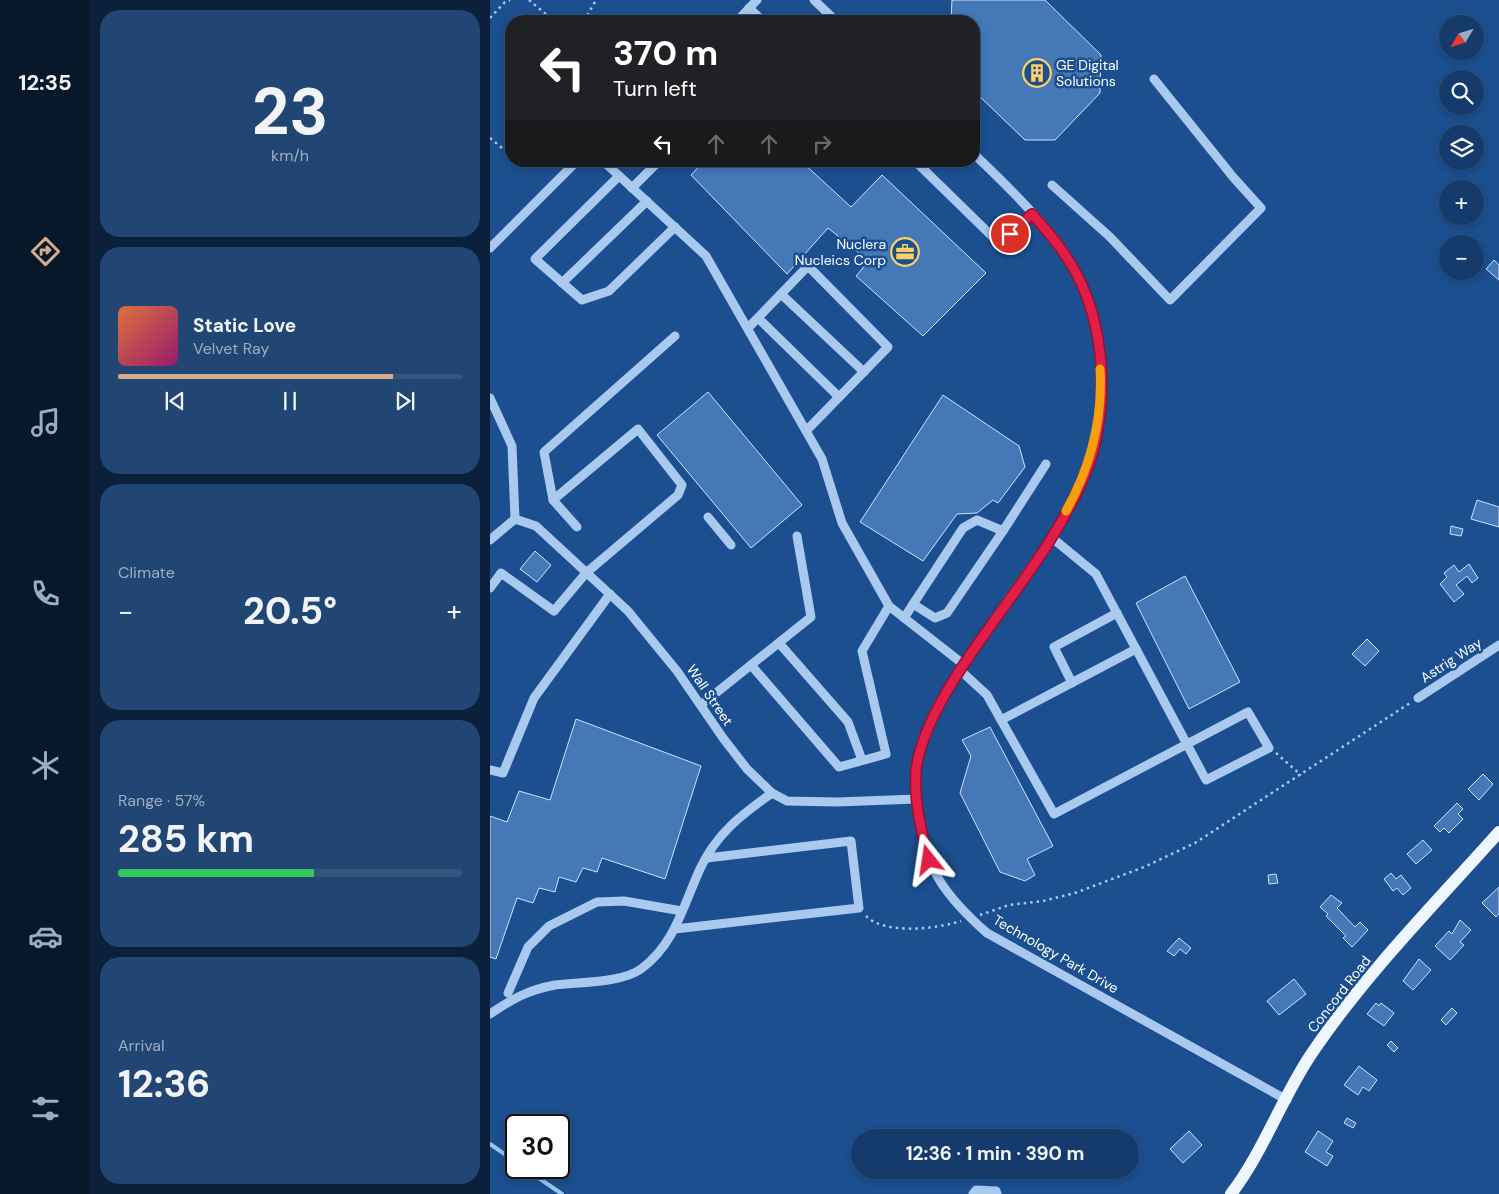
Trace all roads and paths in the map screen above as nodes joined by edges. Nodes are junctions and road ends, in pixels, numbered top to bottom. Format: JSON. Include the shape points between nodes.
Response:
{"nodes":[{"id":1,"x":510,"y":0,"type":"edge"},
{"id":2,"x":529,"y":0,"type":"edge"},
{"id":3,"x":596,"y":0,"type":"edge"},
{"id":4,"x":757,"y":0,"type":"edge"},
{"id":5,"x":814,"y":0,"type":"edge"},
{"id":6,"x":750,"y":8,"type":"junction"},
{"id":7,"x":547,"y":15,"type":"edge"},
{"id":8,"x":587,"y":15,"type":"edge"},
{"id":9,"x":743,"y":15,"type":"edge"},
{"id":10,"x":757,"y":15,"type":"edge"},
{"id":11,"x":830,"y":15,"type":"edge"},
{"id":12,"x":490,"y":18,"type":"edge"},
{"id":13,"x":1154,"y":79,"type":"dead end"},
{"id":14,"x":490,"y":138,"type":"edge"},
{"id":15,"x":505,"y":147,"type":"edge"},
{"id":16,"x":980,"y":160,"type":"edge"},
{"id":17,"x":571,"y":167,"type":"edge"},
{"id":18,"x":609,"y":167,"type":"edge"},
{"id":19,"x":653,"y":167,"type":"edge"},
{"id":20,"x":921,"y":167,"type":"edge"},
{"id":21,"x":619,"y":176,"type":"junction"},
{"id":22,"x":1052,"y":185,"type":"dead end"},
{"id":23,"x":632,"y":188,"type":"junction"},
{"id":24,"x":647,"y":201,"type":"junction"},
{"id":25,"x":1032,"y":214,"type":"junction"},
{"id":26,"x":675,"y":227,"type":"junction"},
{"id":27,"x":490,"y":248,"type":"edge"},
{"id":28,"x":562,"y":283,"type":"junction"},
{"id":29,"x":781,"y":294,"type":"junction"},
{"id":30,"x":758,"y":318,"type":"junction"},
{"id":31,"x":748,"y":328,"type":"junction"},
{"id":32,"x":675,"y":336,"type":"dead end"},
{"id":33,"x":864,"y":372,"type":"junction"},
{"id":34,"x":839,"y":397,"type":"junction"},
{"id":35,"x":490,"y":398,"type":"edge"},
{"id":36,"x":806,"y":430,"type":"junction"},
{"id":37,"x":1046,"y":464,"type":"dead end"},
{"id":38,"x":553,"y":500,"type":"junction"},
{"id":39,"x":708,"y":517,"type":"dead end"},
{"id":40,"x":515,"y":519,"type":"junction"},
{"id":41,"x":577,"y":527,"type":"dead end"},
{"id":42,"x":1003,"y":531,"type":"junction"},
{"id":43,"x":797,"y":536,"type":"dead end"},
{"id":44,"x":1050,"y":537,"type":"junction"},
{"id":45,"x":490,"y":540,"type":"edge"},
{"id":46,"x":731,"y":546,"type":"dead end"},
{"id":47,"x":586,"y":573,"type":"junction"},
{"id":48,"x":490,"y":588,"type":"edge"},
{"id":49,"x":610,"y":594,"type":"junction"},
{"id":50,"x":913,"y":604,"type":"junction"},
{"id":51,"x":889,"y":606,"type":"junction"},
{"id":52,"x":1117,"y":613,"type":"junction"},
{"id":53,"x":904,"y":618,"type":"junction"},
{"id":54,"x":778,"y":643,"type":"junction"},
{"id":55,"x":1499,"y":644,"type":"edge"},
{"id":56,"x":1136,"y":649,"type":"junction"},
{"id":57,"x":751,"y":665,"type":"junction"},
{"id":58,"x":961,"y":667,"type":"junction"},
{"id":59,"x":1072,"y":683,"type":"junction"},
{"id":60,"x":1418,"y":698,"type":"joint"},
{"id":61,"x":701,"y":706,"type":"junction"},
{"id":62,"x":1001,"y":720,"type":"junction"},
{"id":63,"x":1187,"y":745,"type":"junction"},
{"id":64,"x":1269,"y":748,"type":"junction"},
{"id":65,"x":862,"y":760,"type":"junction"},
{"id":66,"x":490,"y":770,"type":"edge"},
{"id":67,"x":1301,"y":775,"type":"junction"},
{"id":68,"x":772,"y":793,"type":"junction"},
{"id":69,"x":917,"y":799,"type":"junction"},
{"id":70,"x":1499,"y":832,"type":"edge"},
{"id":71,"x":706,"y":858,"type":"junction"},
{"id":72,"x":859,"y":908,"type":"junction"},
{"id":73,"x":682,"y":912,"type":"junction"},
{"id":74,"x":970,"y":918,"type":"junction"},
{"id":75,"x":675,"y":929,"type":"junction"},
{"id":76,"x":508,"y":993,"type":"dead end"},
{"id":77,"x":490,"y":1014,"type":"edge"},
{"id":78,"x":1287,"y":1100,"type":"junction"},
{"id":79,"x":973,"y":1194,"type":"edge"},
{"id":80,"x":997,"y":1194,"type":"edge"},
{"id":81,"x":1231,"y":1194,"type":"edge"}],
"edges":[{"from":1,"to":12,"type":"path"},
{"from":2,"to":7,"type":"path"},
{"from":3,"to":8,"type":"path"},
{"from":4,"to":6,"type":"street"},
{"from":5,"to":11,"type":"street"},
{"from":6,"to":9,"type":"street"},
{"from":6,"to":10,"type":"street"},
{"from":13,"to":22,"type":"street","via":[[1261,208],[1170,300],[1110,237]]},
{"from":14,"to":15,"type":"path"},
{"from":16,"to":25,"type":"street","name":"Technology Park Drive"},
{"from":17,"to":27,"type":"street"},
{"from":18,"to":21,"type":"street"},
{"from":19,"to":23,"type":"street"},
{"from":20,"to":25,"type":"street","via":[[1000,244]]},
{"from":21,"to":23,"type":"street"},
{"from":21,"to":28,"type":"street","via":[[535,259]]},
{"from":23,"to":24,"type":"street"},
{"from":24,"to":26,"type":"street"},
{"from":24,"to":28,"type":"street"},
{"from":25,"to":44,"type":"street","name":"Technology Park Drive","via":[[1052,236],[1082,285],[1098,344],[1100,372],[1097,432],[1088,466],[1076,494]]},
{"from":26,"to":28,"type":"street","via":[[609,292],[582,300]]},
{"from":26,"to":31,"type":"street","via":[[706,256]]},
{"from":29,"to":30,"type":"street"},
{"from":29,"to":33,"type":"street"},
{"from":29,"to":33,"type":"street","via":[[808,266],[888,347]]},
{"from":30,"to":31,"type":"street"},
{"from":30,"to":34,"type":"street"},
{"from":31,"to":36,"type":"street"},
{"from":32,"to":38,"type":"street","via":[[544,452]]},
{"from":33,"to":34,"type":"street"},
{"from":34,"to":36,"type":"street"},
{"from":35,"to":40,"type":"street","via":[[512,446]]},
{"from":36,"to":51,"type":"street","via":[[822,459],[842,522]]},
{"from":37,"to":42,"type":"street"},
{"from":38,"to":41,"type":"street"},
{"from":38,"to":47,"type":"street","via":[[638,429],[682,485],[678,495]]},
{"from":39,"to":46,"type":"street"},
{"from":40,"to":45,"type":"street"},
{"from":40,"to":47,"type":"street","name":"Wall Street","via":[[536,526]]},
{"from":42,"to":50,"type":"street","via":[[977,520],[963,528]]},
{"from":42,"to":50,"type":"street","via":[[947,613],[936,618]]},
{"from":43,"to":54,"type":"street","via":[[811,617]]},
{"from":44,"to":52,"type":"street","via":[[1096,574]]},
{"from":44,"to":58,"type":"street","name":"Technology Park Drive"},
{"from":47,"to":48,"type":"street","via":[[554,612],[501,572]]},
{"from":47,"to":49,"type":"street","name":"Wall Street"},
{"from":49,"to":61,"type":"street","name":"Wall Street","via":[[678,671]]},
{"from":49,"to":66,"type":"street","via":[[534,698],[503,773]]},
{"from":50,"to":53,"type":"street"},
{"from":51,"to":53,"type":"street"},
{"from":51,"to":65,"type":"street","via":[[862,651],[886,754]]},
{"from":52,"to":56,"type":"street"},
{"from":52,"to":59,"type":"street","via":[[1054,647]]},
{"from":53,"to":58,"type":"street"},
{"from":54,"to":57,"type":"street"},
{"from":54,"to":65,"type":"street","via":[[848,722]]},
{"from":55,"to":60,"type":"street","name":"Astrig Way"},
{"from":56,"to":59,"type":"street"},
{"from":56,"to":63,"type":"street"},
{"from":57,"to":61,"type":"street"},
{"from":57,"to":65,"type":"street","via":[[839,767]]},
{"from":58,"to":62,"type":"street","via":[[987,695]]},
{"from":58,"to":69,"type":"street","name":"Technology Park Drive","via":[[922,744],[916,770]]},
{"from":59,"to":62,"type":"street"},
{"from":60,"to":67,"type":"path"},
{"from":61,"to":68,"type":"street","name":"Wall Street","via":[[747,769]]},
{"from":62,"to":63,"type":"street","via":[[1054,814]]},
{"from":63,"to":64,"type":"street","via":[[1206,780]]},
{"from":63,"to":64,"type":"street","via":[[1248,712]]},
{"from":64,"to":67,"type":"path"},
{"from":67,"to":74,"type":"path","via":[[1195,843],[1144,867],[1075,893],[1009,905]]},
{"from":68,"to":69,"type":"street","name":"Wall Street","via":[[787,801]]},
{"from":68,"to":71,"type":"street","via":[[738,817]]},
{"from":69,"to":74,"type":"street","name":"Technology Park Drive","via":[[929,860],[954,902]]},
{"from":70,"to":78,"type":"main road","name":"Concord Road","via":[[1381,964],[1310,1057]]},
{"from":71,"to":72,"type":"street","via":[[851,841]]},
{"from":71,"to":73,"type":"street"},
{"from":72,"to":74,"type":"path","via":[[870,920],[891,928],[915,929]]},
{"from":72,"to":75,"type":"street"},
{"from":73,"to":75,"type":"street"},
{"from":73,"to":76,"type":"street","via":[[624,900],[597,902],[548,926],[528,947]]},
{"from":74,"to":78,"type":"street","name":"Technology Park Drive","via":[[988,933],[1029,957]]},
{"from":75,"to":77,"type":"street","via":[[659,953],[639,970],[590,983],[555,985],[532,991],[516,996]]},
{"from":78,"to":81,"type":"main road","name":"Concord Road"},
{"from":79,"to":80,"type":"street","via":[[976,1190],[996,1191]]}]}
